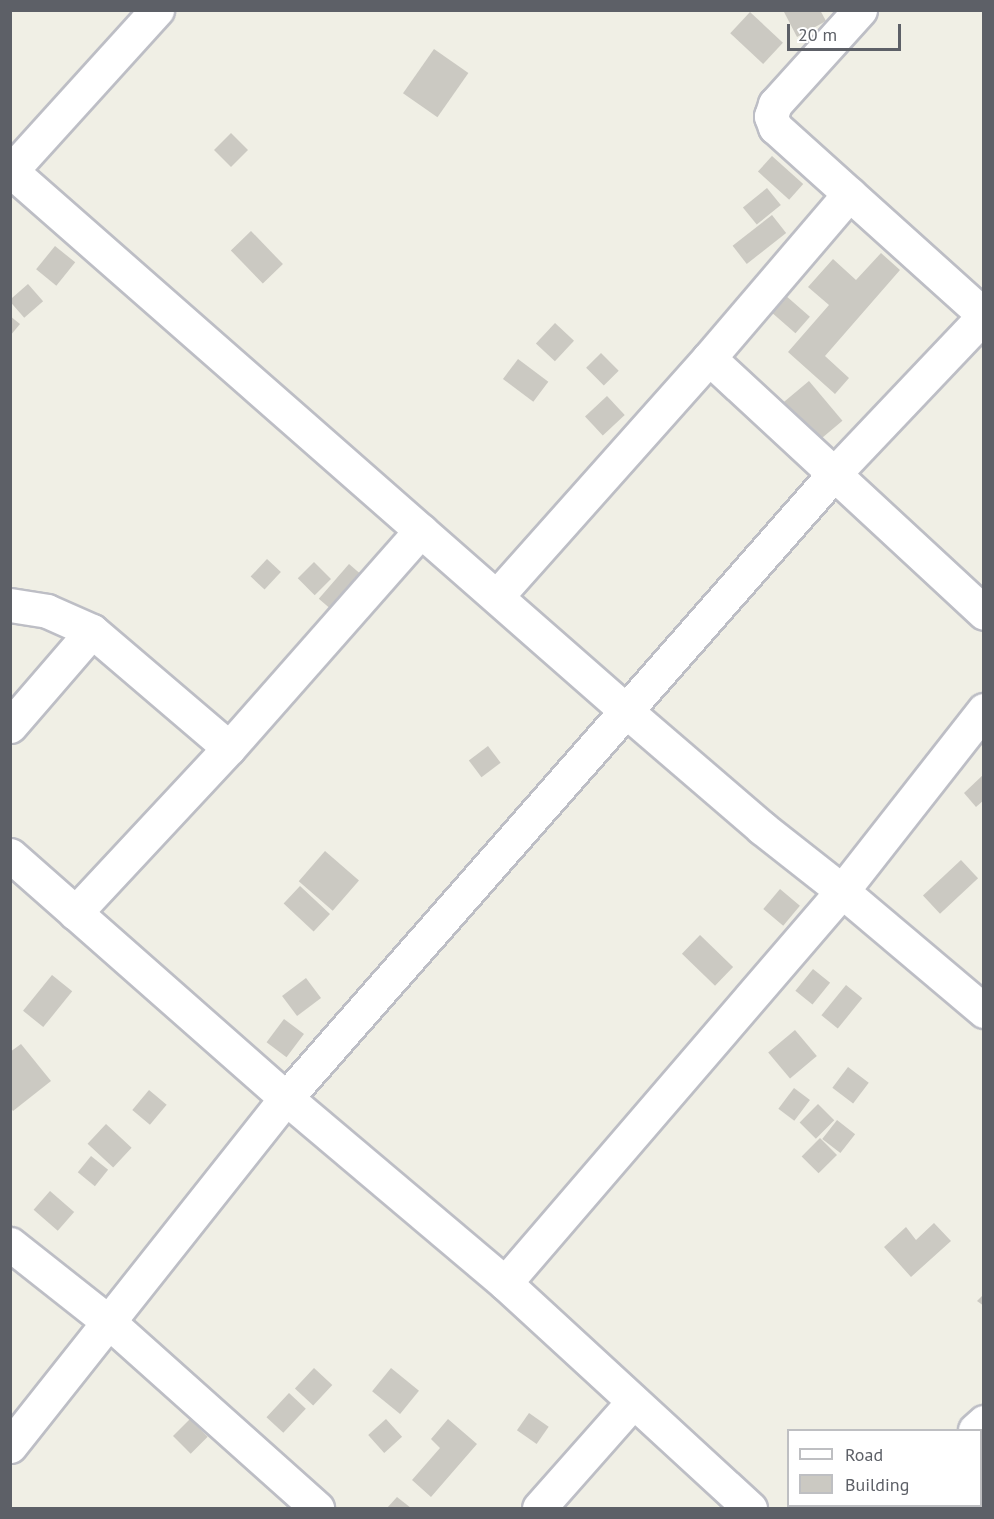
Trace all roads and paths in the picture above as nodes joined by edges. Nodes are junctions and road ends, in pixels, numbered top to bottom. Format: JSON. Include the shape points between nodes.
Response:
{"nodes":[{"id":1,"x":157,"y":10,"type":"edge"},
{"id":2,"x":860,"y":10,"type":"edge"},
{"id":3,"x":11,"y":171,"type":"edge"},
{"id":4,"x":849,"y":194,"type":"junction"},
{"id":5,"x":984,"y":316,"type":"edge"},
{"id":6,"x":708,"y":358,"type":"junction"},
{"id":7,"x":833,"y":475,"type":"junction"},
{"id":8,"x":421,"y":530,"type":"junction"},
{"id":9,"x":497,"y":596,"type":"junction"},
{"id":10,"x":10,"y":605,"type":"edge"},
{"id":11,"x":984,"y":613,"type":"edge"},
{"id":12,"x":92,"y":631,"type":"junction"},
{"id":13,"x":625,"y":710,"type":"junction"},
{"id":14,"x":984,"y":710,"type":"edge"},
{"id":15,"x":10,"y":726,"type":"edge"},
{"id":16,"x":228,"y":748,"type":"junction"},
{"id":17,"x":10,"y":855,"type":"edge"},
{"id":18,"x":842,"y":891,"type":"junction"},
{"id":19,"x":75,"y":913,"type":"junction"},
{"id":20,"x":984,"y":1011,"type":"edge"},
{"id":21,"x":286,"y":1098,"type":"junction"},
{"id":22,"x":10,"y":1244,"type":"edge"},
{"id":23,"x":505,"y":1283,"type":"junction"},
{"id":24,"x":110,"y":1323,"type":"junction"},
{"id":25,"x":632,"y":1402,"type":"junction"},
{"id":26,"x":10,"y":1446,"type":"edge"},
{"id":27,"x":317,"y":1509,"type":"edge"},
{"id":28,"x":540,"y":1509,"type":"edge"},
{"id":29,"x":750,"y":1509,"type":"edge"}],
"edges":[{"from":1,"to":3,"type":"street"},
{"from":2,"to":4,"type":"street","via":[[775,104],[771,116],[775,128]]},
{"from":3,"to":8,"type":"street"},
{"from":4,"to":5,"type":"street"},
{"from":4,"to":6,"type":"street"},
{"from":5,"to":7,"type":"street"},
{"from":6,"to":7,"type":"street"},
{"from":6,"to":9,"type":"street"},
{"from":7,"to":11,"type":"street"},
{"from":7,"to":13,"type":"street"},
{"from":8,"to":9,"type":"street"},
{"from":8,"to":16,"type":"street"},
{"from":9,"to":13,"type":"street"},
{"from":10,"to":12,"type":"street","via":[[47,611]]},
{"from":12,"to":15,"type":"street"},
{"from":12,"to":16,"type":"street"},
{"from":13,"to":18,"type":"street"},
{"from":13,"to":21,"type":"street"},
{"from":14,"to":18,"type":"street"},
{"from":16,"to":19,"type":"street"},
{"from":17,"to":19,"type":"street"},
{"from":18,"to":20,"type":"street"},
{"from":18,"to":23,"type":"street"},
{"from":19,"to":21,"type":"street"},
{"from":21,"to":23,"type":"street"},
{"from":21,"to":24,"type":"street"},
{"from":22,"to":24,"type":"street"},
{"from":23,"to":25,"type":"street"},
{"from":24,"to":26,"type":"street"},
{"from":24,"to":27,"type":"street"},
{"from":25,"to":28,"type":"street"},
{"from":25,"to":29,"type":"street"}]}
